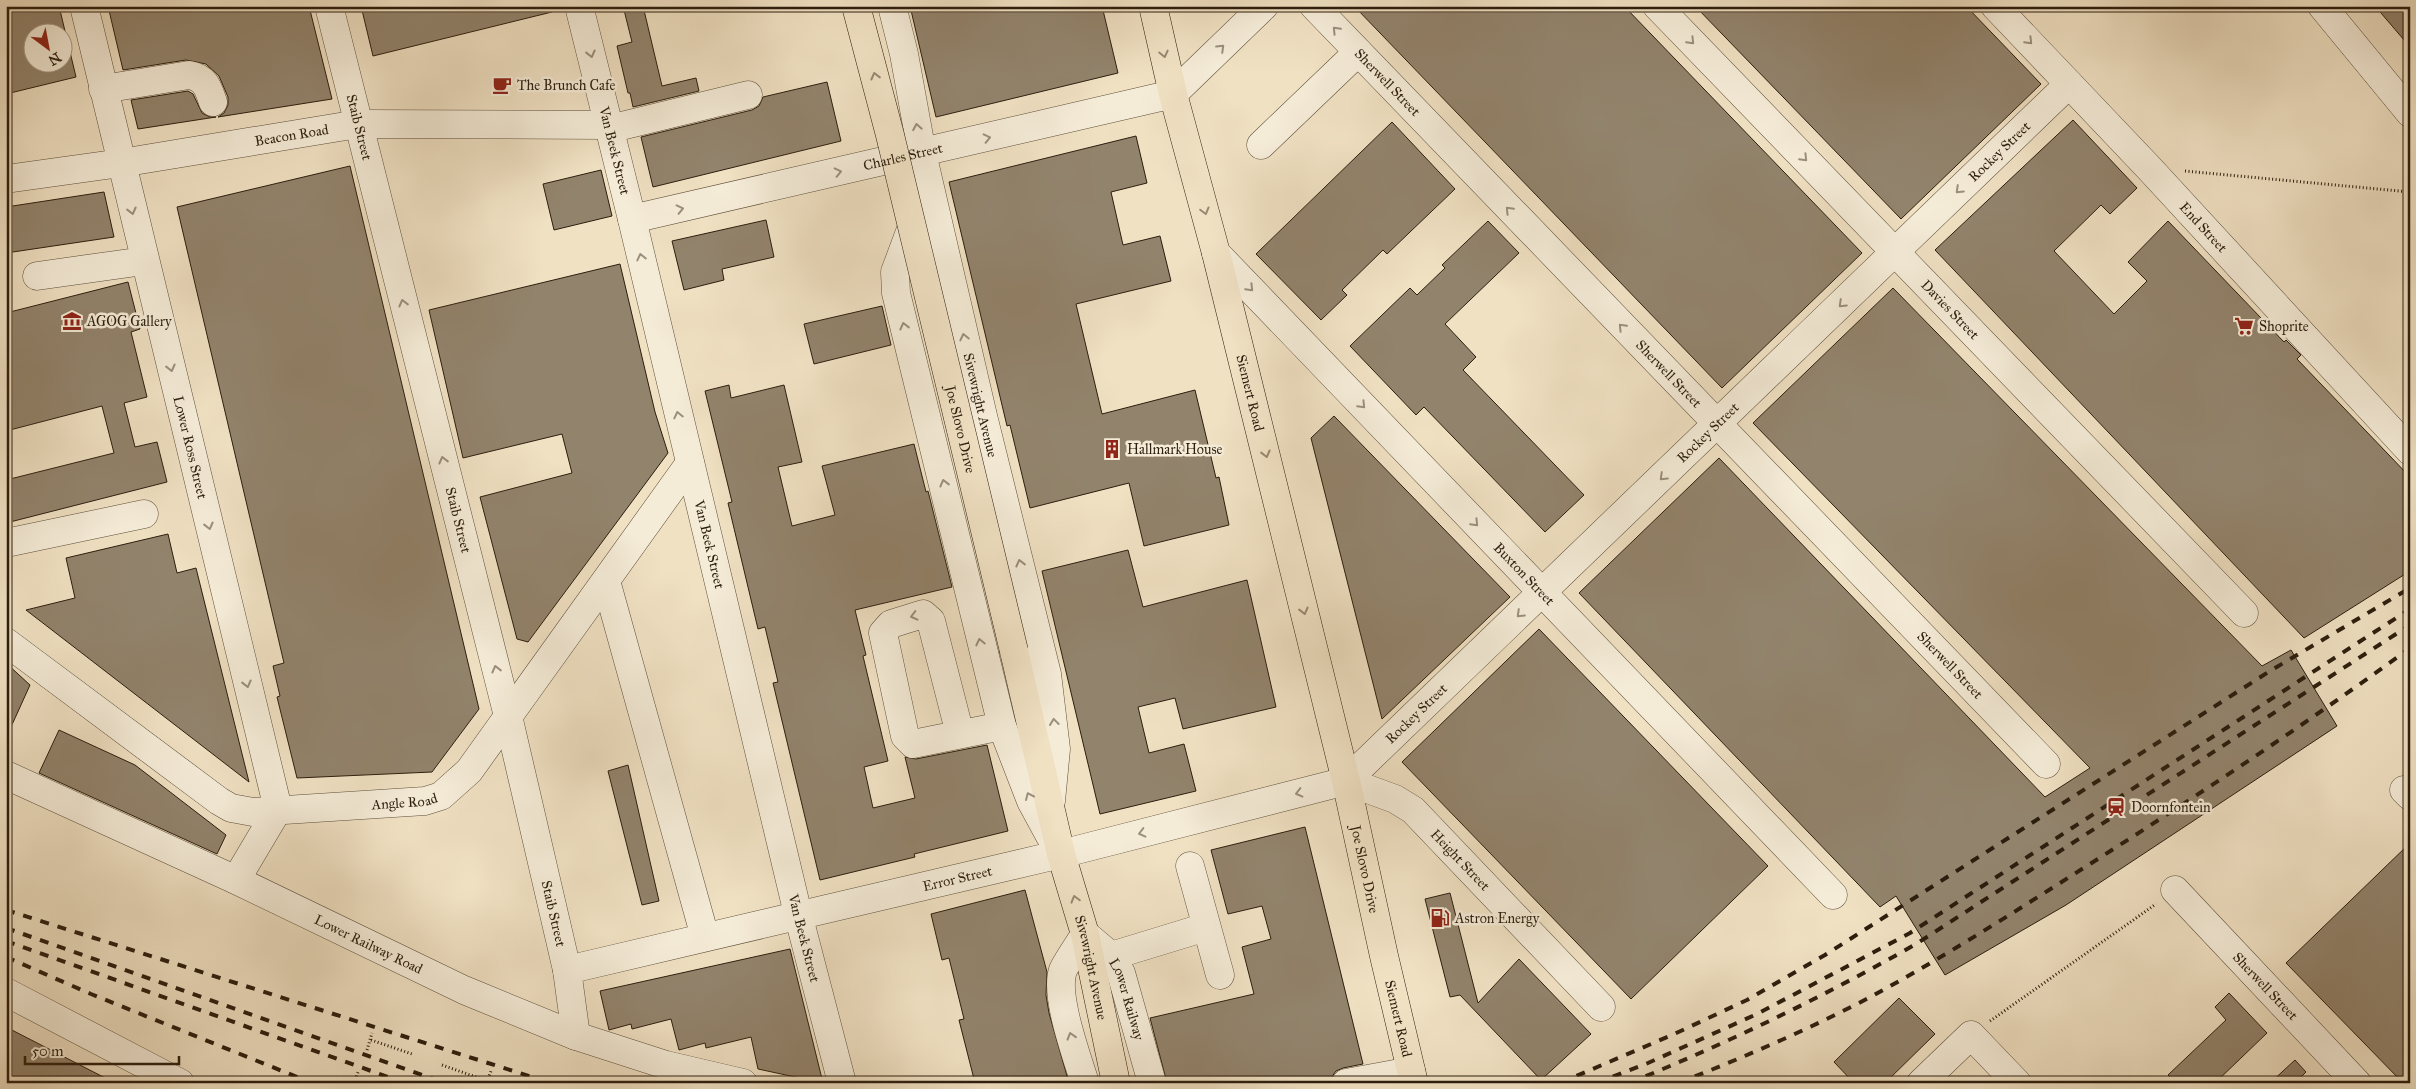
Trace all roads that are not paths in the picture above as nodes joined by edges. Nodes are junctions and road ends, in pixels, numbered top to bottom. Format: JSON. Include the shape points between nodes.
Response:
{"nodes":[{"id":1,"x":84,"y":6,"type":"edge"},
{"id":2,"x":329,"y":6,"type":"edge"},
{"id":3,"x":579,"y":6,"type":"edge"},
{"id":4,"x":856,"y":6,"type":"edge"},
{"id":5,"x":892,"y":6,"type":"edge"},
{"id":6,"x":1153,"y":6,"type":"edge"},
{"id":7,"x":1264,"y":6,"type":"edge"},
{"id":8,"x":1314,"y":6,"type":"edge"},
{"id":9,"x":1657,"y":6,"type":"edge"},
{"id":10,"x":1995,"y":6,"type":"edge"},
{"id":11,"x":2322,"y":6,"type":"edge"},
{"id":12,"x":1358,"y":52,"type":"junction"},
{"id":13,"x":2069,"y":84,"type":"junction"},
{"id":14,"x":103,"y":89,"type":"junction"},
{"id":15,"x":1173,"y":94,"type":"junction"},
{"id":16,"x":748,"y":95,"type":"dead end"},
{"id":17,"x":213,"y":102,"type":"dead end"},
{"id":18,"x":2410,"y":113,"type":"edge"},
{"id":19,"x":358,"y":124,"type":"junction"},
{"id":20,"x":609,"y":127,"type":"junction"},
{"id":21,"x":1261,"y":145,"type":"dead end"},
{"id":22,"x":922,"y":153,"type":"junction"},
{"id":23,"x":121,"y":163,"type":"junction"},
{"id":24,"x":6,"y":179,"type":"edge"},
{"id":25,"x":929,"y":185,"type":"junction"},
{"id":26,"x":632,"y":219,"type":"junction"},
{"id":27,"x":1896,"y":252,"type":"junction"},
{"id":28,"x":1216,"y":253,"type":"junction"},
{"id":29,"x":144,"y":261,"type":"junction"},
{"id":30,"x":37,"y":276,"type":"dead end"},
{"id":31,"x":1716,"y":425,"type":"junction"},
{"id":32,"x":2410,"y":451,"type":"edge"},
{"id":33,"x":690,"y":463,"type":"junction"},
{"id":34,"x":144,"y":514,"type":"dead end"},
{"id":35,"x":6,"y":543,"type":"edge"},
{"id":36,"x":606,"y":581,"type":"junction"},
{"id":37,"x":1542,"y":593,"type":"junction"},
{"id":38,"x":2244,"y":613,"type":"dead end"},
{"id":39,"x":6,"y":642,"type":"edge"},
{"id":40,"x":508,"y":716,"type":"junction"},
{"id":41,"x":1002,"y":726,"type":"junction"},
{"id":42,"x":960,"y":734,"type":"dead end"},
{"id":43,"x":2046,"y":764,"type":"dead end"},
{"id":44,"x":6,"y":775,"type":"edge"},
{"id":45,"x":1346,"y":781,"type":"junction"},
{"id":46,"x":1050,"y":805,"type":"junction"},
{"id":47,"x":278,"y":809,"type":"junction"},
{"id":48,"x":1062,"y":854,"type":"junction"},
{"id":49,"x":1190,"y":866,"type":"dead end"},
{"id":50,"x":236,"y":880,"type":"junction"},
{"id":51,"x":2175,"y":890,"type":"road end"},
{"id":52,"x":1833,"y":896,"type":"dead end"},
{"id":53,"x":798,"y":914,"type":"junction"},
{"id":54,"x":1206,"y":926,"type":"junction"},
{"id":55,"x":1085,"y":934,"type":"junction"},
{"id":56,"x":705,"y":937,"type":"junction"},
{"id":57,"x":1111,"y":956,"type":"junction"},
{"id":58,"x":1384,"y":956,"type":"joint"},
{"id":59,"x":567,"y":970,"type":"junction"},
{"id":60,"x":1220,"y":975,"type":"dead end"},
{"id":61,"x":6,"y":992,"type":"edge"},
{"id":62,"x":6,"y":1003,"type":"edge"},
{"id":63,"x":1601,"y":1008,"type":"dead end"},
{"id":64,"x":576,"y":1036,"type":"junction"},
{"id":65,"x":1413,"y":1077,"type":"edge"},
{"id":66,"x":160,"y":1083,"type":"edge"},
{"id":67,"x":180,"y":1083,"type":"edge"},
{"id":68,"x":743,"y":1083,"type":"edge"},
{"id":69,"x":842,"y":1083,"type":"edge"},
{"id":70,"x":1085,"y":1083,"type":"edge"},
{"id":71,"x":1116,"y":1083,"type":"edge"},
{"id":72,"x":1152,"y":1083,"type":"edge"},
{"id":73,"x":1346,"y":1083,"type":"edge"},
{"id":74,"x":1921,"y":1083,"type":"edge"},
{"id":75,"x":2016,"y":1083,"type":"edge"},
{"id":76,"x":2357,"y":1083,"type":"edge"}],
"edges":[{"from":1,"to":14,"type":"street","name":"Lower Ross Street"},
{"from":2,"to":19,"type":"street","name":"Staib Street"},
{"from":3,"to":20,"type":"street","name":"Van Beek Street","one_way":true},
{"from":46,"to":4,"type":"main road","name":"Joe Slovo Drive","one_way":true,"bridge":true,"via":[[890,135]]},
{"from":22,"to":5,"type":"street","name":"Sivewright Avenue","one_way":true},
{"from":6,"to":15,"type":"main road","name":"Siemert Road","one_way":true},
{"from":15,"to":7,"type":"street","one_way":true},
{"from":12,"to":8,"type":"street","name":"Sherwell Street","one_way":true},
{"from":9,"to":27,"type":"street","name":"Davies Street","one_way":true},
{"from":10,"to":13,"type":"street","name":"End Street","one_way":true},
{"from":11,"to":18,"type":"street"},
{"from":12,"to":21,"type":"street"},
{"from":31,"to":12,"type":"street","name":"Sherwell Street","one_way":true},
{"from":13,"to":27,"type":"street","name":"Rockey Street","one_way":true},
{"from":13,"to":32,"type":"street","name":"End Street"},
{"from":14,"to":17,"type":"street","via":[[190,75],[206,82]]},
{"from":14,"to":23,"type":"street","name":"Lower Ross Street"},
{"from":22,"to":15,"type":"street","name":"Charles Street","one_way":true},
{"from":15,"to":28,"type":"main road","name":"Siemert Road","one_way":true},
{"from":16,"to":20,"type":"street","name":"Beacon Road"},
{"from":19,"to":20,"type":"street","name":"Beacon Road"},
{"from":19,"to":23,"type":"street","name":"Beacon Road"},
{"from":40,"to":19,"type":"street","name":"Staib Street","one_way":true},
{"from":20,"to":26,"type":"street","name":"Van Beek Street"},
{"from":22,"to":25,"type":"street","name":"Sivewright Avenue"},
{"from":26,"to":22,"type":"street","name":"Charles Street","one_way":true},
{"from":23,"to":24,"type":"street","name":"Beacon Road"},
{"from":23,"to":29,"type":"street","name":"Lower Ross Street","one_way":true},
{"from":41,"to":25,"type":"street","one_way":true,"via":[[896,293],[898,262]]},
{"from":46,"to":25,"type":"street","name":"Sivewright Avenue","one_way":true,"via":[[1056,749],[1047,674]]},
{"from":33,"to":26,"type":"street","name":"Van Beek Street","one_way":true},
{"from":27,"to":31,"type":"street","name":"Rockey Street","one_way":true},
{"from":27,"to":38,"type":"street","name":"Davies Street"},
{"from":28,"to":37,"type":"street","name":"Buxton Street","one_way":true},
{"from":28,"to":45,"type":"main road","name":"Siemert Road","one_way":true},
{"from":29,"to":30,"type":"street"},
{"from":29,"to":47,"type":"street","name":"Lower Ross Street","one_way":true},
{"from":31,"to":37,"type":"street","name":"Rockey Street","one_way":true},
{"from":31,"to":43,"type":"street","name":"Sherwell Street"},
{"from":33,"to":36,"type":"street","name":"Angle Road","via":[[616,562]]},
{"from":33,"to":53,"type":"street","name":"Van Beek Street"},
{"from":34,"to":35,"type":"street"},
{"from":36,"to":40,"type":"street","name":"Angle Road"},
{"from":36,"to":56,"type":"street"},
{"from":37,"to":45,"type":"street","name":"Rockey Street","one_way":true},
{"from":37,"to":52,"type":"street","name":"Buxton Street"},
{"from":39,"to":47,"type":"street","name":"Angle Road","via":[[219,802],[242,811]]},
{"from":40,"to":47,"type":"street","name":"Angle Road","via":[[469,771],[441,796],[402,804]]},
{"from":40,"to":59,"type":"street","name":"Staib Street"},
{"from":41,"to":42,"type":"street"},
{"from":48,"to":41,"type":"street","one_way":true,"via":[[1031,801]]},
{"from":44,"to":50,"type":"street","name":"Lower Railway Road"},
{"from":45,"to":48,"type":"street","name":"Error Street","one_way":true},
{"from":45,"to":58,"type":"main road","name":"Joe Slovo Drive"},
{"from":45,"to":63,"type":"street","name":"Height Street","via":[[1395,799],[1413,810]]},
{"from":46,"to":48,"type":"main road","name":"Joe Slovo Drive"},
{"from":47,"to":50,"type":"street"},
{"from":48,"to":53,"type":"street","name":"Error Street"},
{"from":55,"to":48,"type":"main road","name":"Sivewright Avenue","one_way":true},
{"from":49,"to":54,"type":"street"},
{"from":50,"to":64,"type":"street","name":"Lower Railway Road","via":[[464,990]]},
{"from":51,"to":76,"type":"street","name":"Sherwell Street"},
{"from":53,"to":56,"type":"street","name":"Error Street"},
{"from":53,"to":69,"type":"street","name":"Van Beek Street"},
{"from":54,"to":57,"type":"street"},
{"from":54,"to":60,"type":"street"},
{"from":55,"to":57,"type":"street","name":"Lower Railway"},
{"from":70,"to":55,"type":"street","one_way":true,"via":[[1061,990],[1063,972]]},
{"from":55,"to":71,"type":"main road","name":"Sivewright Avenue"},
{"from":56,"to":59,"type":"street","name":"Error Street"},
{"from":57,"to":72,"type":"street","name":"Lower Railway","via":[[1126,986]]},
{"from":58,"to":65,"type":"main road","name":"Siemert Road"},
{"from":59,"to":64,"type":"street","name":"Staib Street"},
{"from":61,"to":67,"type":"street"},
{"from":62,"to":66,"type":"street"},
{"from":64,"to":68,"type":"street","name":"Lower Railway Road","via":[[666,1065]]},
{"from":65,"to":73,"type":"street"},
{"from":74,"to":75,"type":"street","via":[[1971,1035]]}]}
